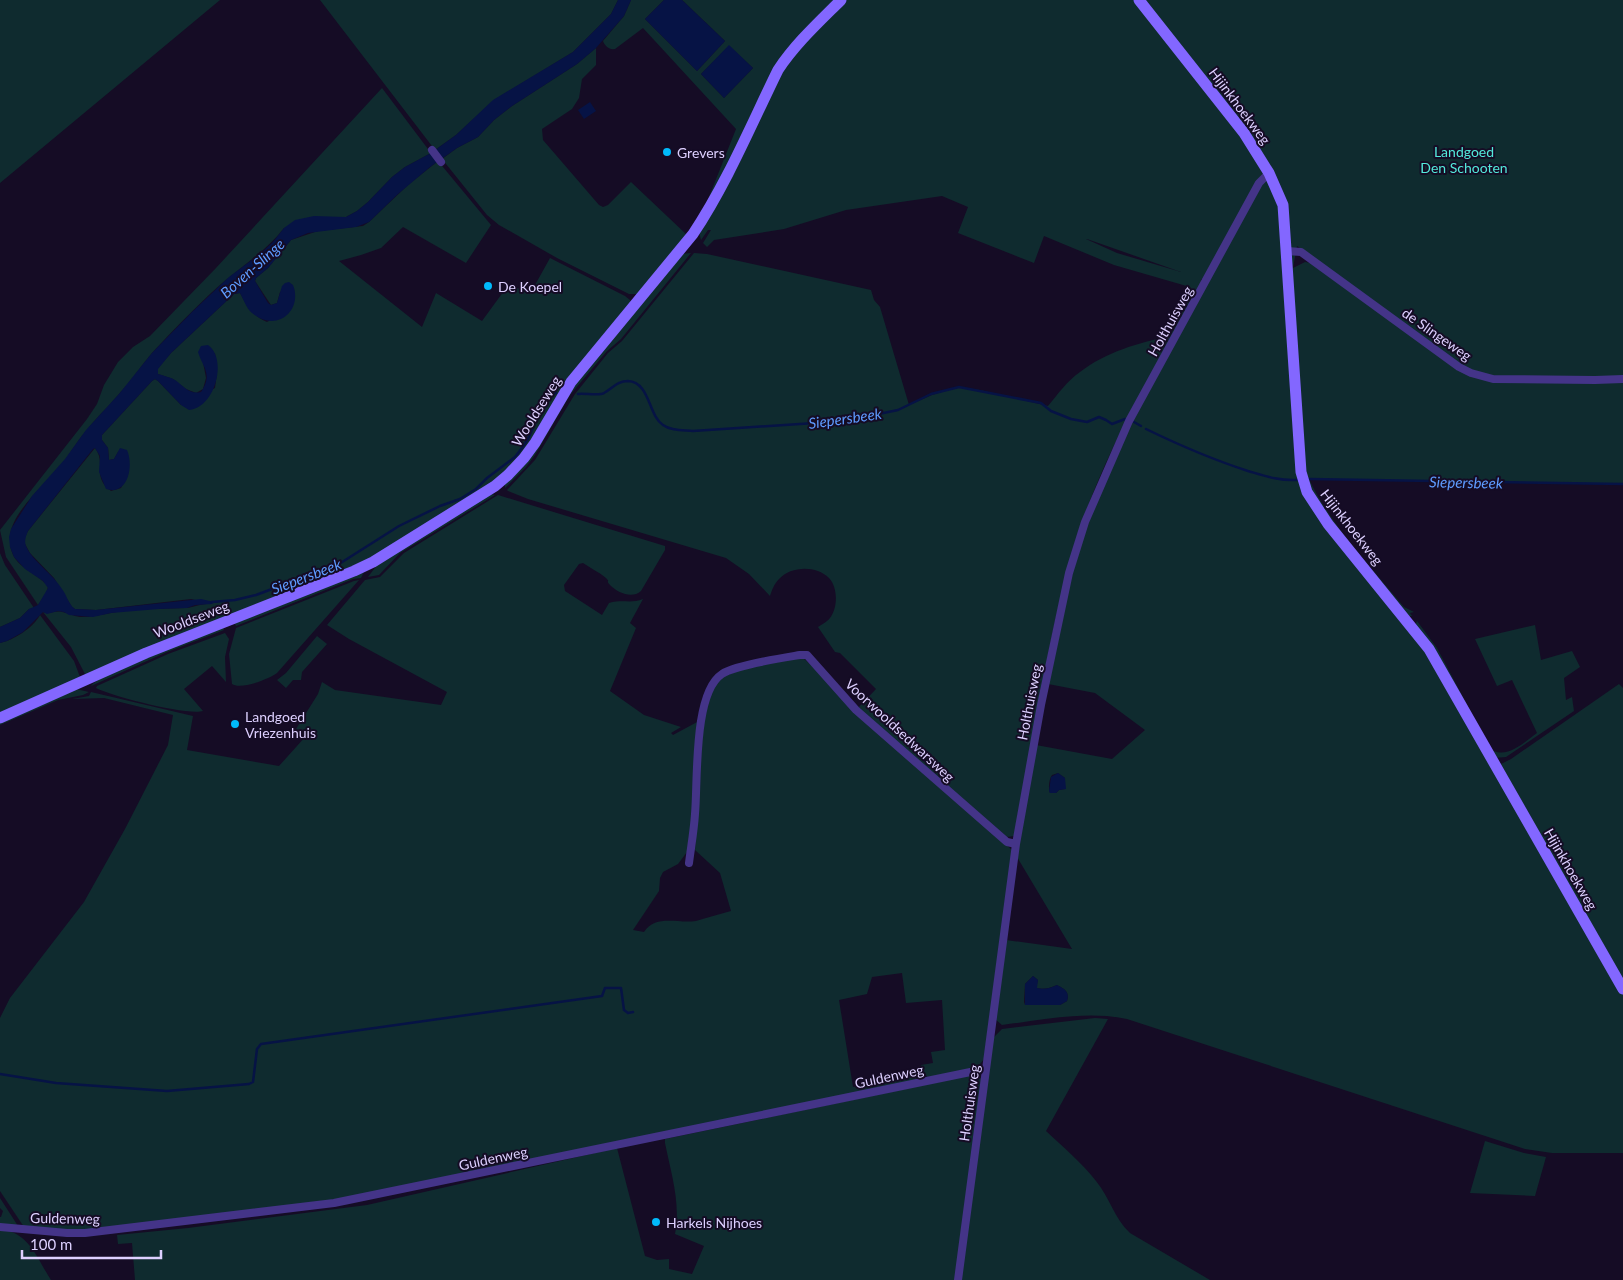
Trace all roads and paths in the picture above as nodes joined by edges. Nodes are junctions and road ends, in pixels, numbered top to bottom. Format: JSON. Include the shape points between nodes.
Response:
{"nodes":[{"id":1,"x":841,"y":0,"type":"edge"},
{"id":2,"x":1139,"y":0,"type":"edge"},
{"id":3,"x":432,"y":150,"type":"dead end"},
{"id":4,"x":441,"y":162,"type":"dead end"},
{"id":5,"x":1269,"y":173,"type":"junction"},
{"id":6,"x":1287,"y":251,"type":"junction"},
{"id":7,"x":1623,"y":379,"type":"edge"},
{"id":8,"x":0,"y":718,"type":"edge"},
{"id":9,"x":1016,"y":844,"type":"junction"},
{"id":10,"x":690,"y":863,"type":"dead end"},
{"id":11,"x":1623,"y":989,"type":"edge"},
{"id":12,"x":986,"y":1069,"type":"junction"},
{"id":13,"x":0,"y":1227,"type":"edge"},
{"id":14,"x":958,"y":1280,"type":"edge"}],
"edges":[{"from":1,"to":8,"type":"main road","name":"Wooldseweg","via":[[807,34],[778,70],[720,189],[693,234],[571,382],[535,443],[508,475],[354,571],[146,653]]},
{"from":2,"to":5,"type":"main road","name":"Hijinkhoekweg","via":[[1244,133]]},
{"from":3,"to":4,"type":"street"},
{"from":5,"to":6,"type":"main road","name":"Hijinkhoekweg","via":[[1283,205]]},
{"from":5,"to":9,"type":"street","name":"Holthuisweg","via":[[1259,183],[1130,421],[1085,522],[1062,603]]},
{"from":6,"to":7,"type":"street","name":"de Slingeweg","via":[[1301,252],[1471,373],[1493,379]]},
{"from":6,"to":11,"type":"main road","name":"Hijinkhoekweg","via":[[1300,472],[1307,492],[1328,524],[1429,649]]},
{"from":9,"to":10,"type":"street","name":"Voorwooldsedwarsweg","via":[[1007,842],[912,760],[856,710],[807,655],[800,655],[732,669],[712,684],[700,724]]},
{"from":9,"to":12,"type":"street","name":"Holthuisweg"},
{"from":12,"to":13,"type":"street","name":"Guldenweg","via":[[334,1202],[85,1233]]},
{"from":12,"to":14,"type":"street","name":"Holthuisweg"}]}
